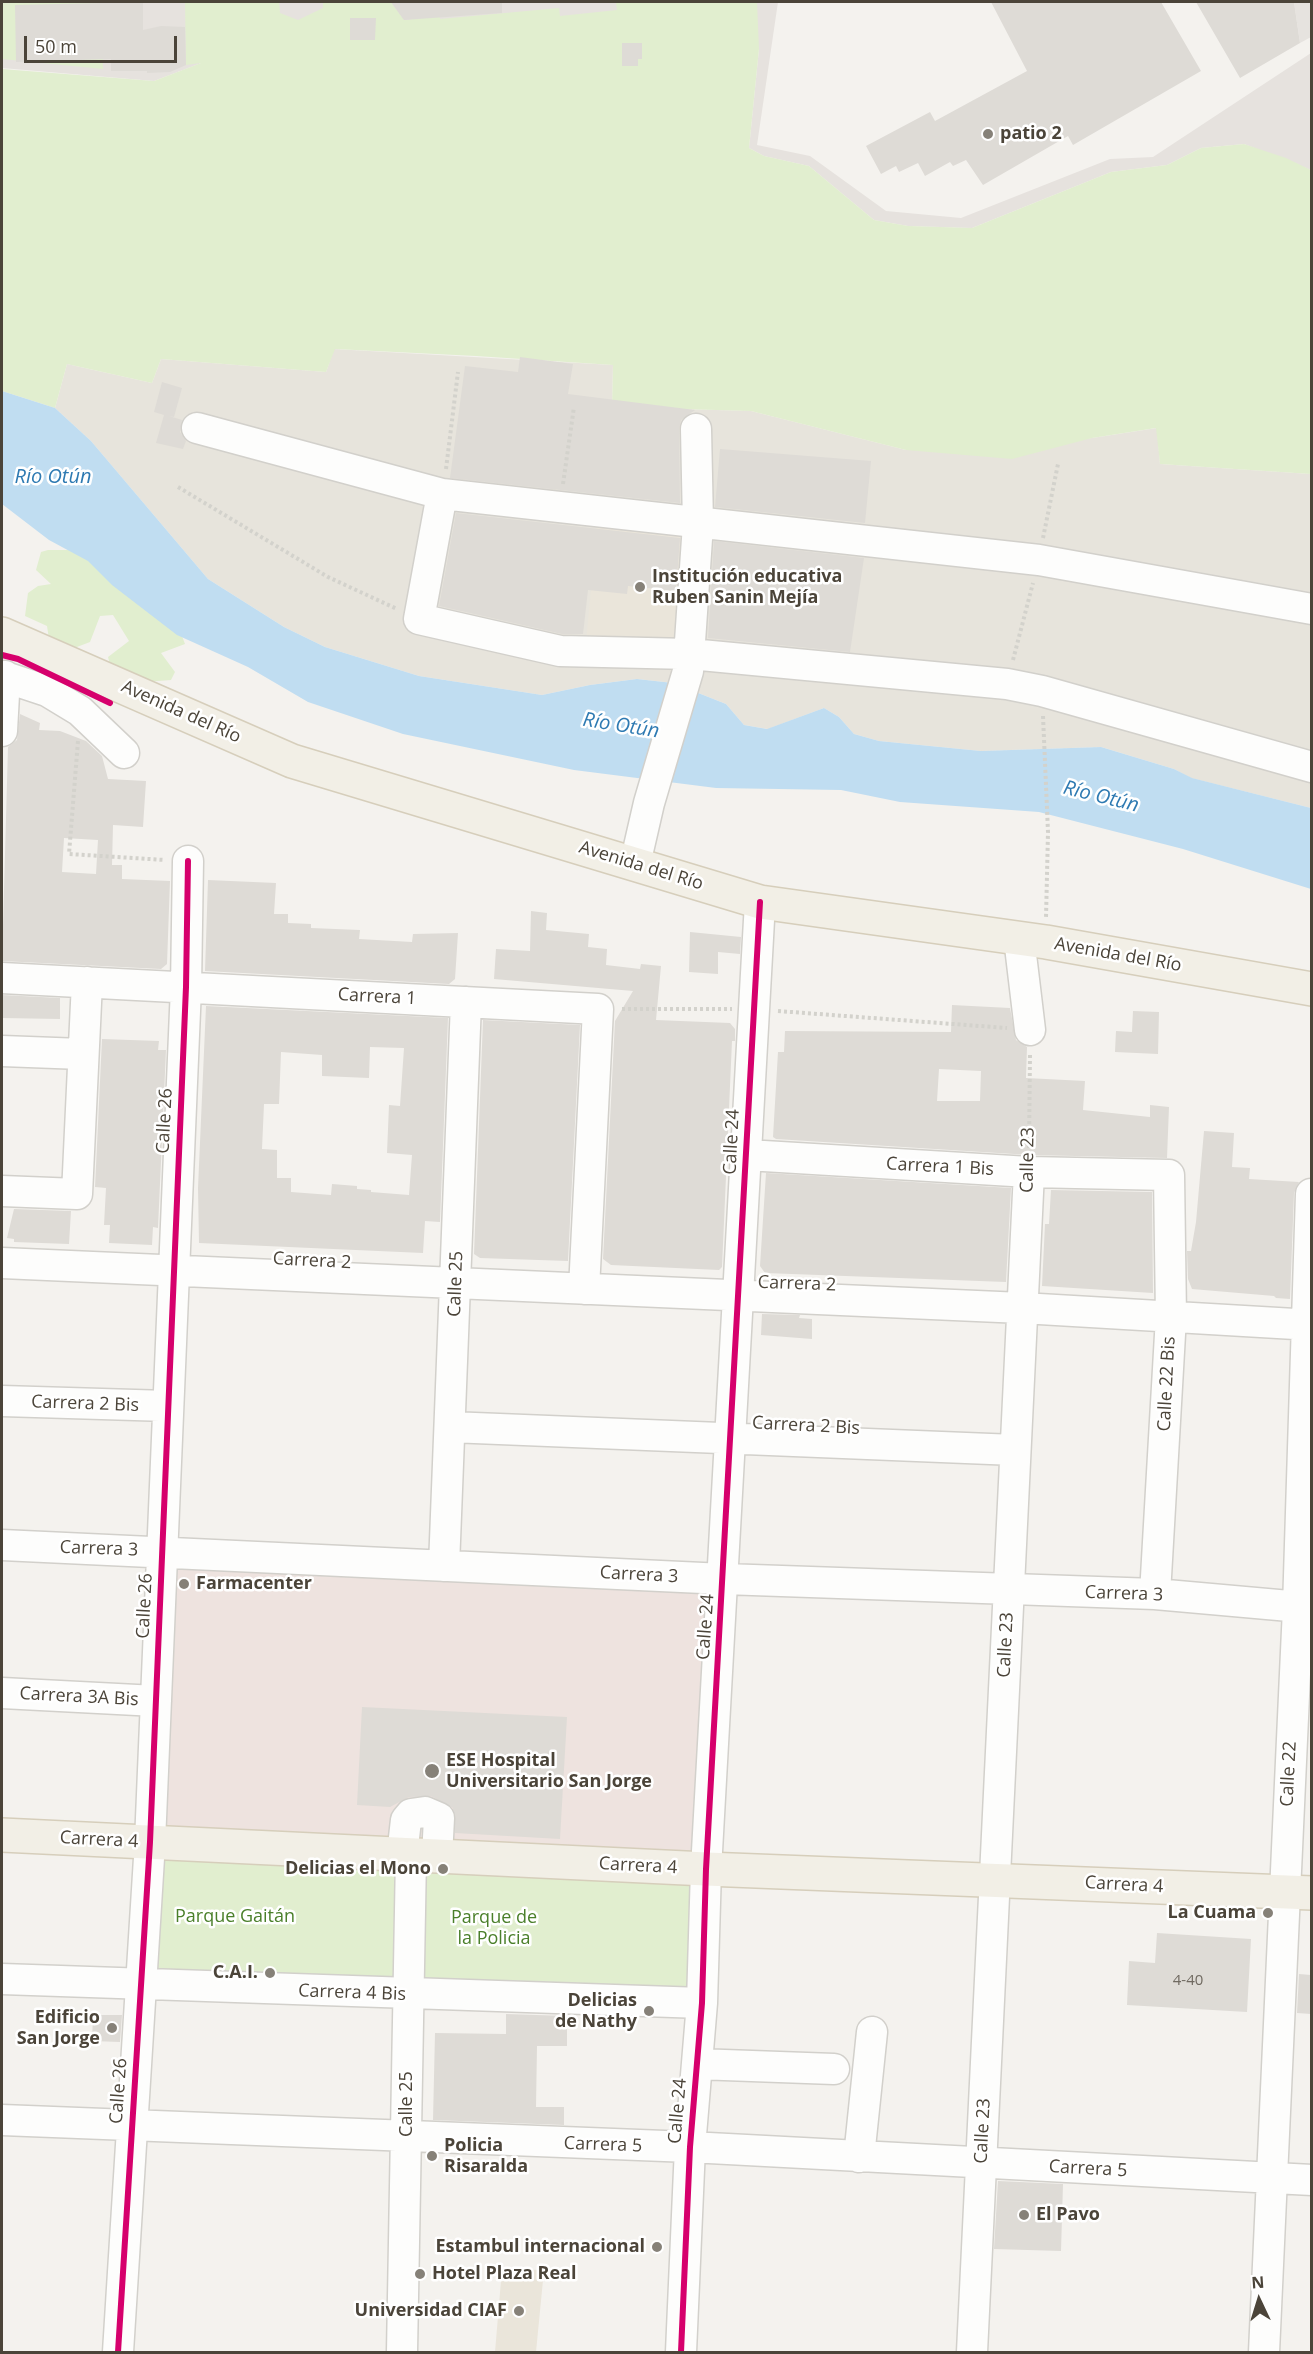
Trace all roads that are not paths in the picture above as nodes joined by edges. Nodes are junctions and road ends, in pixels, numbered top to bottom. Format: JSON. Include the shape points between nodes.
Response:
{"nodes":[{"id":1,"x":197,"y":428,"type":"dead end"},
{"id":2,"x":696,"y":429,"type":"dead end"},
{"id":3,"x":442,"y":494,"type":"junction"},
{"id":4,"x":698,"y":524,"type":"junction"},
{"id":5,"x":1311,"y":609,"type":"edge"},
{"id":6,"x":2,"y":634,"type":"edge"},
{"id":7,"x":689,"y":662,"type":"junction"},
{"id":8,"x":3,"y":676,"type":"edge"},
{"id":9,"x":2,"y":732,"type":"edge"},
{"id":10,"x":124,"y":753,"type":"dead end"},
{"id":11,"x":1311,"y":766,"type":"edge"},
{"id":12,"x":188,"y":861,"type":"road end"},
{"id":13,"x":635,"y":864,"type":"junction"},
{"id":14,"x":760,"y":902,"type":"junction"},
{"id":15,"x":1033,"y":940,"type":"junction"},
{"id":16,"x":2,"y":978,"type":"edge"},
{"id":17,"x":87,"y":982,"type":"junction"},
{"id":18,"x":186,"y":987,"type":"junction"},
{"id":19,"x":1311,"y":989,"type":"edge"},
{"id":20,"x":466,"y":1002,"type":"junction"},
{"id":21,"x":1030,"y":1030,"type":"road end"},
{"id":22,"x":2,"y":1051,"type":"edge"},
{"id":23,"x":82,"y":1054,"type":"junction"},
{"id":24,"x":747,"y":1155,"type":"junction"},
{"id":25,"x":1029,"y":1172,"type":"junction"},
{"id":26,"x":1169,"y":1175,"type":"joint"},
{"id":27,"x":2,"y":1191,"type":"edge"},
{"id":28,"x":1311,"y":1194,"type":"edge"},
{"id":29,"x":2,"y":1263,"type":"edge"},
{"id":30,"x":173,"y":1269,"type":"junction"},
{"id":31,"x":456,"y":1283,"type":"junction"},
{"id":32,"x":584,"y":1289,"type":"junction"},
{"id":33,"x":739,"y":1296,"type":"junction"},
{"id":34,"x":1022,"y":1308,"type":"junction"},
{"id":35,"x":1171,"y":1317,"type":"junction"},
{"id":36,"x":1309,"y":1325,"type":"edge"},
{"id":37,"x":2,"y":1401,"type":"edge"},
{"id":38,"x":168,"y":1406,"type":"junction"},
{"id":39,"x":450,"y":1427,"type":"junction"},
{"id":40,"x":732,"y":1437,"type":"junction"},
{"id":41,"x":1015,"y":1450,"type":"junction"},
{"id":42,"x":2,"y":1545,"type":"edge"},
{"id":43,"x":162,"y":1552,"type":"junction"},
{"id":44,"x":444,"y":1566,"type":"junction"},
{"id":45,"x":724,"y":1579,"type":"junction"},
{"id":46,"x":1009,"y":1591,"type":"junction"},
{"id":47,"x":1155,"y":1594,"type":"junction"},
{"id":48,"x":1305,"y":1608,"type":"edge"},
{"id":49,"x":2,"y":1693,"type":"edge"},
{"id":50,"x":156,"y":1701,"type":"junction"},
{"id":51,"x":2,"y":1835,"type":"edge"},
{"id":52,"x":150,"y":1842,"type":"junction"},
{"id":53,"x":417,"y":1856,"type":"junction"},
{"id":54,"x":706,"y":1869,"type":"junction"},
{"id":55,"x":995,"y":1879,"type":"junction"},
{"id":56,"x":1298,"y":1892,"type":"edge"},
{"id":57,"x":2,"y":1979,"type":"edge"},
{"id":58,"x":142,"y":1984,"type":"junction"},
{"id":59,"x":407,"y":1995,"type":"junction"},
{"id":60,"x":702,"y":2003,"type":"junction"},
{"id":61,"x":872,"y":2032,"type":"dead end"},
{"id":62,"x":697,"y":2064,"type":"junction"},
{"id":63,"x":834,"y":2069,"type":"dead end"},
{"id":64,"x":2,"y":2120,"type":"edge"},
{"id":65,"x":132,"y":2126,"type":"junction"},
{"id":66,"x":407,"y":2135,"type":"junction"},
{"id":67,"x":690,"y":2147,"type":"junction"},
{"id":68,"x":859,"y":2157,"type":"junction"},
{"id":69,"x":981,"y":2163,"type":"junction"},
{"id":70,"x":1274,"y":2179,"type":"junction"},
{"id":71,"x":1311,"y":2180,"type":"edge"},
{"id":72,"x":118,"y":2352,"type":"edge"},
{"id":73,"x":402,"y":2352,"type":"edge"},
{"id":74,"x":681,"y":2352,"type":"edge"},
{"id":75,"x":972,"y":2352,"type":"edge"},
{"id":76,"x":1264,"y":2352,"type":"edge"}],
"edges":[{"from":1,"to":3,"type":"street"},
{"from":2,"to":4,"type":"street"},
{"from":3,"to":4,"type":"street"},
{"from":3,"to":7,"type":"street","via":[[419,619],[560,651]]},
{"from":4,"to":5,"type":"street","via":[[1038,560]]},
{"from":4,"to":7,"type":"street"},
{"from":6,"to":13,"type":"main road","name":"Avenida del Río","via":[[292,761]]},
{"from":7,"to":11,"type":"street","via":[[1007,684]]},
{"from":7,"to":13,"type":"street"},
{"from":8,"to":9,"type":"street"},
{"from":8,"to":10,"type":"street","via":[[46,691],[80,711]]},
{"from":12,"to":18,"type":"street","name":"Calle 26"},
{"from":13,"to":14,"type":"main road","name":"Avenida del Río"},
{"from":14,"to":15,"type":"main road","name":"Avenida del Río"},
{"from":14,"to":24,"type":"street","name":"Calle 24"},
{"from":15,"to":19,"type":"main road","name":"Avenida del Río"},
{"from":15,"to":21,"type":"street"},
{"from":16,"to":17,"type":"street","name":"Carrera 1"},
{"from":17,"to":18,"type":"street","name":"Carrera 1"},
{"from":17,"to":23,"type":"street"},
{"from":18,"to":20,"type":"street","name":"Carrera 1"},
{"from":18,"to":30,"type":"street","name":"Calle 26"},
{"from":20,"to":31,"type":"street","name":"Calle 25"},
{"from":20,"to":32,"type":"street","name":"Carrera 1","via":[[598,1010]]},
{"from":22,"to":23,"type":"street"},
{"from":23,"to":27,"type":"street","via":[[77,1194]]},
{"from":24,"to":25,"type":"street","name":"Carrera 1 Bis"},
{"from":24,"to":33,"type":"street","name":"Calle 24"},
{"from":25,"to":26,"type":"street","name":"Carrera 1 Bis"},
{"from":25,"to":34,"type":"street","name":"Calle 23"},
{"from":26,"to":35,"type":"street","name":"Calle 22 Bis"},
{"from":28,"to":36,"type":"street","name":"Calle 22"},
{"from":29,"to":30,"type":"street","name":"Carrera 2"},
{"from":30,"to":31,"type":"street","name":"Carrera 2"},
{"from":30,"to":38,"type":"street","name":"Calle 26"},
{"from":31,"to":32,"type":"street","name":"Carrera 2"},
{"from":31,"to":39,"type":"street","name":"Calle 25"},
{"from":32,"to":33,"type":"street","name":"Carrera 2"},
{"from":33,"to":34,"type":"street","name":"Carrera 2"},
{"from":33,"to":40,"type":"street","name":"Calle 24"},
{"from":34,"to":35,"type":"street","name":"Carrera 2"},
{"from":34,"to":41,"type":"street","name":"Calle 23"},
{"from":35,"to":36,"type":"street","name":"Carrera 2"},
{"from":35,"to":47,"type":"street","name":"Calle 22 Bis"},
{"from":36,"to":48,"type":"street","name":"Calle 22"},
{"from":37,"to":38,"type":"street","name":"Carrera 2 Bis"},
{"from":38,"to":43,"type":"street","name":"Calle 26"},
{"from":39,"to":40,"type":"street","name":"Carrera 2 Bis"},
{"from":39,"to":44,"type":"street","name":"Calle 25"},
{"from":40,"to":41,"type":"street","name":"Carrera 2 Bis"},
{"from":40,"to":45,"type":"street","name":"Calle 24"},
{"from":41,"to":46,"type":"street","name":"Calle 23"},
{"from":42,"to":43,"type":"street","name":"Carrera 3"},
{"from":43,"to":44,"type":"street","name":"Carrera 3"},
{"from":43,"to":50,"type":"street","name":"Calle 26"},
{"from":44,"to":45,"type":"street","name":"Carrera 3"},
{"from":45,"to":46,"type":"street","name":"Carrera 3"},
{"from":45,"to":54,"type":"street","name":"Calle 24"},
{"from":46,"to":47,"type":"street","name":"Carrera 3"},
{"from":46,"to":55,"type":"street","name":"Calle 23"},
{"from":47,"to":48,"type":"street","name":"Carrera 3"},
{"from":48,"to":56,"type":"street","name":"Calle 22"},
{"from":49,"to":50,"type":"street","name":"Carrera 3A Bis"},
{"from":50,"to":52,"type":"street","name":"Calle 26"},
{"from":51,"to":52,"type":"main road","name":"Carrera 4"},
{"from":52,"to":53,"type":"main road","name":"Carrera 4"},
{"from":52,"to":58,"type":"street","name":"Calle 26"},
{"from":53,"to":54,"type":"main road","name":"Carrera 4"},
{"from":53,"to":59,"type":"street","name":"Calle 25"},
{"from":54,"to":55,"type":"main road","name":"Carrera 4"},
{"from":54,"to":60,"type":"street","name":"Calle 24"},
{"from":55,"to":56,"type":"main road","name":"Carrera 4"},
{"from":55,"to":69,"type":"street","name":"Calle 23"},
{"from":56,"to":70,"type":"street","name":"Calle 22"},
{"from":57,"to":58,"type":"street","name":"Carrera 4 Bis"},
{"from":58,"to":59,"type":"street","name":"Carrera 4 Bis"},
{"from":58,"to":65,"type":"street","name":"Calle 26"},
{"from":59,"to":60,"type":"street","name":"Carrera 4 Bis"},
{"from":59,"to":66,"type":"street","name":"Calle 25"},
{"from":60,"to":62,"type":"street","name":"Calle 24"},
{"from":61,"to":68,"type":"street"},
{"from":62,"to":63,"type":"street"},
{"from":62,"to":67,"type":"street","name":"Calle 24"},
{"from":64,"to":65,"type":"street","name":"Carrera 5"},
{"from":65,"to":66,"type":"street","name":"Carrera 5"},
{"from":65,"to":72,"type":"street","name":"Calle 26"},
{"from":66,"to":67,"type":"street","name":"Carrera 5"},
{"from":66,"to":73,"type":"street","name":"Calle 25"},
{"from":67,"to":68,"type":"street","name":"Carrera 5"},
{"from":67,"to":74,"type":"street","name":"Calle 24"},
{"from":68,"to":69,"type":"street","name":"Carrera 5"},
{"from":69,"to":70,"type":"street","name":"Carrera 5"},
{"from":69,"to":75,"type":"street","name":"Calle 23"},
{"from":70,"to":71,"type":"street","name":"Carrera 5"},
{"from":70,"to":76,"type":"street","name":"Calle 22"}]}
